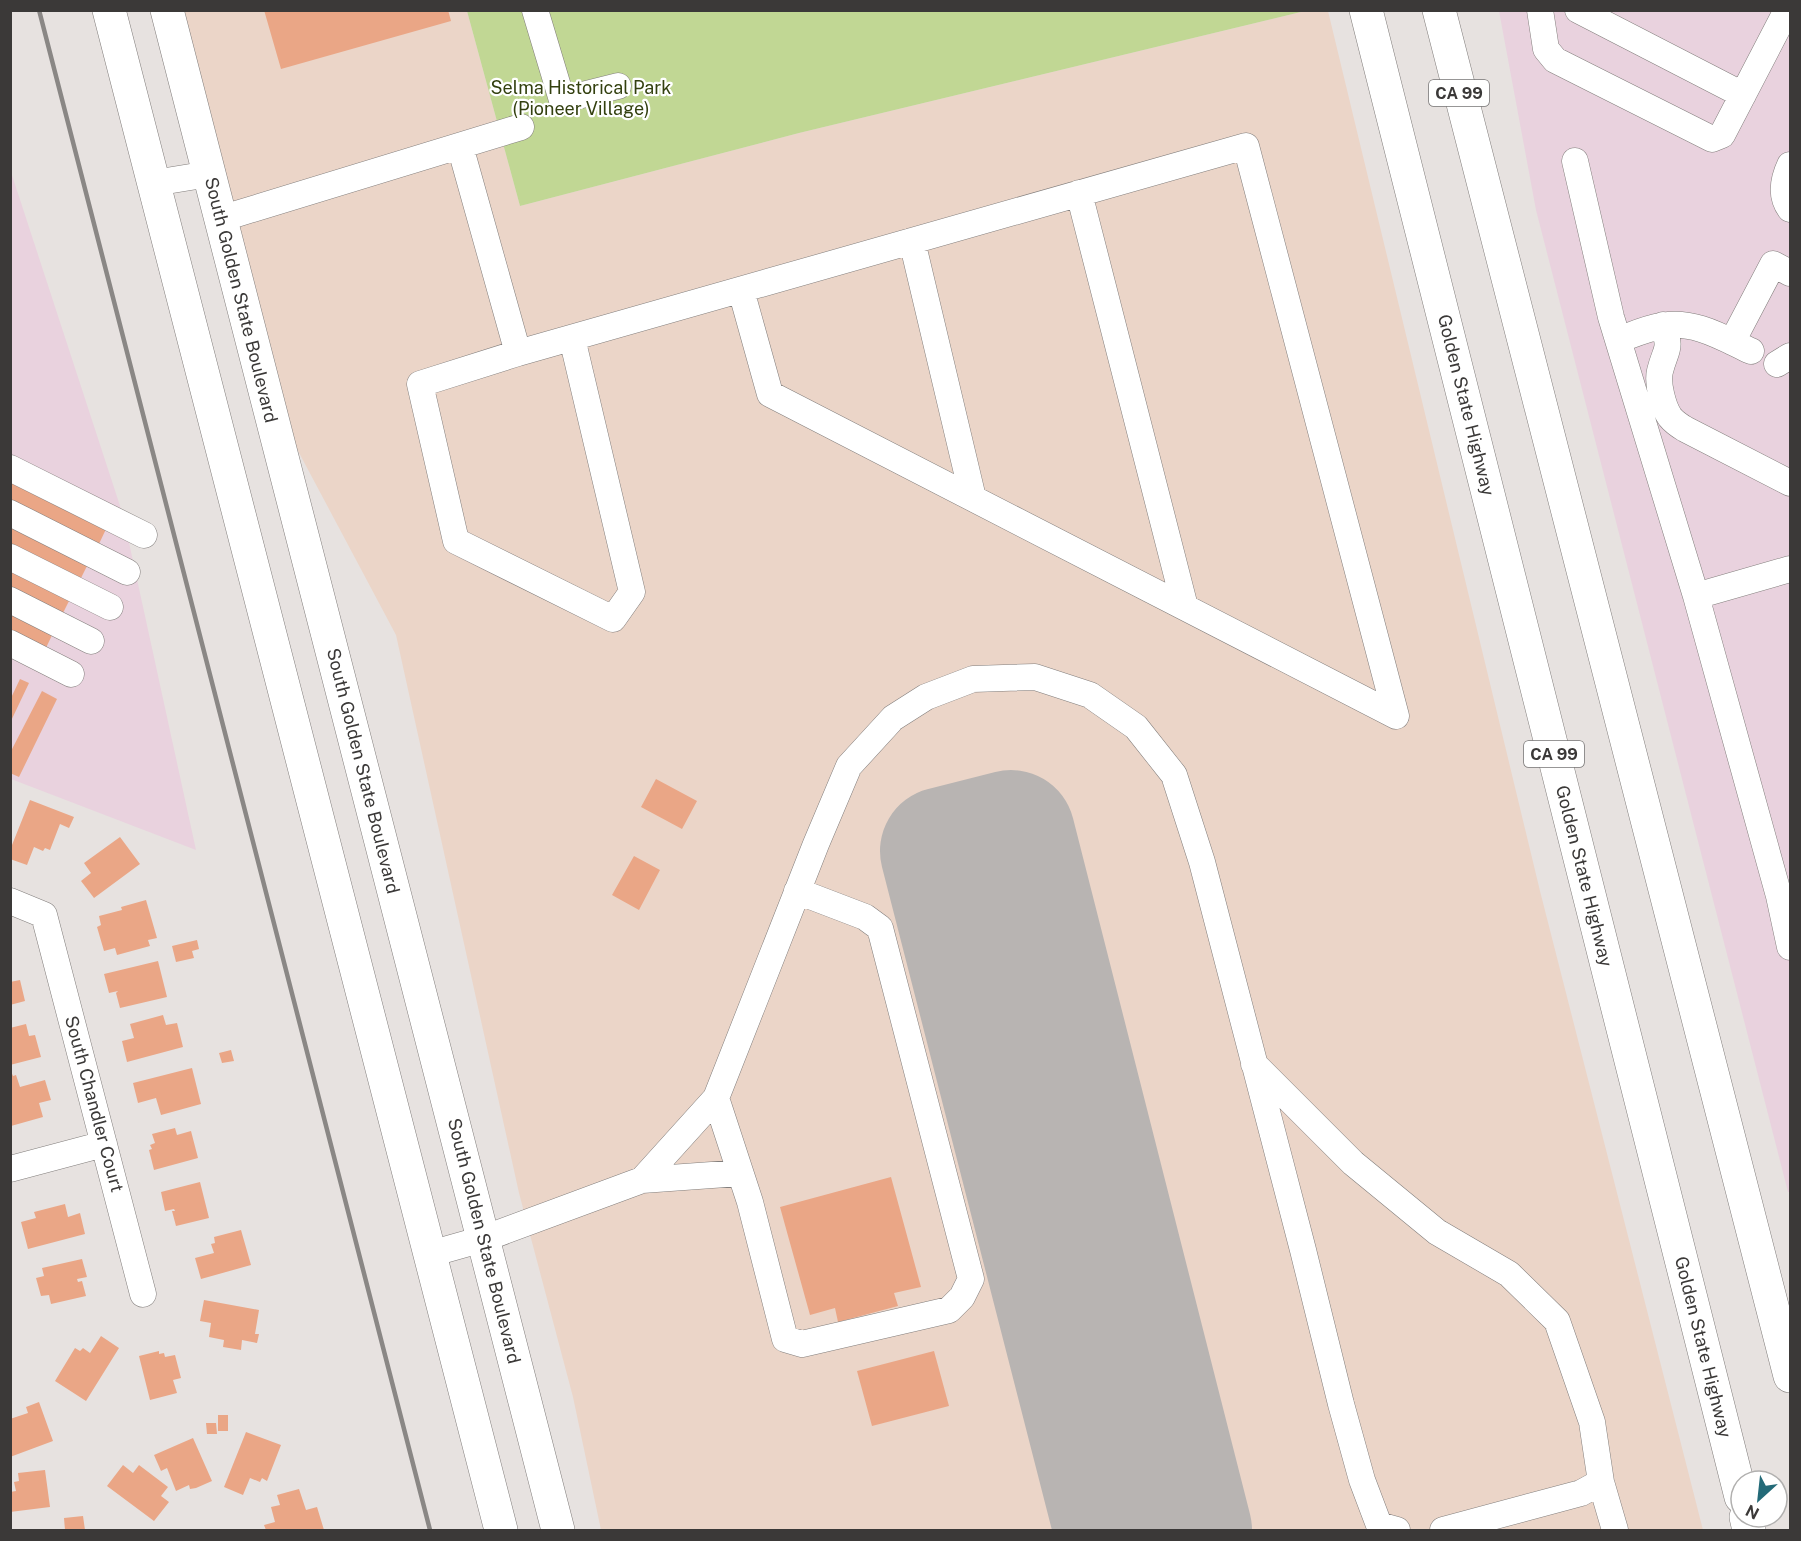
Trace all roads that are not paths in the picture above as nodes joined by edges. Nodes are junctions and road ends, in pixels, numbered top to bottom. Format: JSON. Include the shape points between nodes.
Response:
{"nodes":[{"id":1,"x":109,"y":10,"type":"edge"},
{"id":2,"x":167,"y":10,"type":"edge"},
{"id":3,"x":536,"y":10,"type":"edge"},
{"id":4,"x":1366,"y":10,"type":"edge"},
{"id":5,"x":1439,"y":10,"type":"edge"},
{"id":6,"x":1454,"y":10,"type":"edge"},
{"id":7,"x":1540,"y":10,"type":"edge"},
{"id":8,"x":1578,"y":10,"type":"edge"},
{"id":9,"x":1786,"y":10,"type":"edge"},
{"id":10,"x":618,"y":86,"type":"dead end"},
{"id":11,"x":1743,"y":95,"type":"junction"},
{"id":12,"x":521,"y":127,"type":"dead end"},
{"id":13,"x":460,"y":146,"type":"junction"},
{"id":14,"x":1575,"y":162,"type":"dead end"},
{"id":15,"x":1791,"y":165,"type":"edge"},
{"id":16,"x":209,"y":174,"type":"junction"},
{"id":17,"x":1480,"y":176,"type":"junction"},
{"id":18,"x":154,"y":183,"type":"junction"},
{"id":19,"x":1079,"y":193,"type":"junction"},
{"id":20,"x":1791,"y":209,"type":"edge"},
{"id":21,"x":220,"y":219,"type":"junction"},
{"id":22,"x":912,"y":241,"type":"junction"},
{"id":23,"x":1791,"y":273,"type":"edge"},
{"id":24,"x":741,"y":290,"type":"junction"},
{"id":25,"x":1663,"y":326,"type":"junction"},
{"id":26,"x":572,"y":338,"type":"junction"},
{"id":27,"x":1618,"y":340,"type":"junction"},
{"id":28,"x":518,"y":353,"type":"junction"},
{"id":29,"x":10,"y":468,"type":"edge"},
{"id":30,"x":1791,"y":483,"type":"edge"},
{"id":31,"x":973,"y":498,"type":"junction"},
{"id":32,"x":10,"y":513,"type":"edge"},
{"id":33,"x":144,"y":536,"type":"dead end"},
{"id":34,"x":10,"y":557,"type":"edge"},
{"id":35,"x":1791,"y":569,"type":"edge"},
{"id":36,"x":127,"y":573,"type":"dead end"},
{"id":37,"x":1696,"y":596,"type":"junction"},
{"id":38,"x":10,"y":600,"type":"edge"},
{"id":39,"x":110,"y":607,"type":"dead end"},
{"id":40,"x":1185,"y":607,"type":"junction"},
{"id":41,"x":91,"y":641,"type":"dead end"},
{"id":42,"x":10,"y":643,"type":"edge"},
{"id":43,"x":72,"y":674,"type":"dead end"},
{"id":44,"x":797,"y":891,"type":"junction"},
{"id":45,"x":1785,"y":895,"type":"edge"},
{"id":46,"x":10,"y":901,"type":"edge"},
{"id":47,"x":1791,"y":947,"type":"edge"},
{"id":48,"x":1253,"y":1064,"type":"junction"},
{"id":49,"x":716,"y":1098,"type":"junction"},
{"id":50,"x":104,"y":1144,"type":"junction"},
{"id":51,"x":10,"y":1169,"type":"edge"},
{"id":52,"x":740,"y":1173,"type":"junction"},
{"id":53,"x":642,"y":1180,"type":"junction"},
{"id":54,"x":483,"y":1239,"type":"junction"},
{"id":55,"x":430,"y":1254,"type":"junction"},
{"id":56,"x":143,"y":1294,"type":"dead end"},
{"id":57,"x":1791,"y":1376,"type":"edge"},
{"id":58,"x":1734,"y":1469,"type":"edge"},
{"id":59,"x":1601,"y":1482,"type":"junction"},
{"id":60,"x":501,"y":1530,"type":"edge"},
{"id":61,"x":558,"y":1530,"type":"edge"},
{"id":62,"x":1396,"y":1530,"type":"edge"},
{"id":63,"x":1443,"y":1530,"type":"edge"},
{"id":64,"x":1615,"y":1530,"type":"edge"}],
"edges":[{"from":1,"to":18,"type":"main road"},
{"from":2,"to":16,"type":"main road","name":"South Golden State Boulevard"},
{"from":3,"to":10,"type":"street","via":[[562,100]]},
{"from":4,"to":58,"type":"main road","name":"Golden State Highway","number":"CA 99"},
{"from":5,"to":17,"type":"main road","number":"CA 99"},
{"from":6,"to":17,"type":"main road"},
{"from":7,"to":11,"type":"street","via":[[1546,49],[1555,60],[1712,139],[1722,135]]},
{"from":8,"to":11,"type":"street"},
{"from":9,"to":11,"type":"street"},
{"from":12,"to":13,"type":"street"},
{"from":13,"to":21,"type":"street"},
{"from":13,"to":28,"type":"street"},
{"from":14,"to":27,"type":"street"},
{"from":15,"to":20,"type":"street","via":[[1783,187]]},
{"from":16,"to":18,"type":"street"},
{"from":16,"to":21,"type":"main road","name":"South Golden State Boulevard"},
{"from":17,"to":57,"type":"main road","number":"CA 99"},
{"from":18,"to":55,"type":"main road"},
{"from":19,"to":22,"type":"street"},
{"from":19,"to":40,"type":"street"},
{"from":19,"to":40,"type":"street","via":[[1246,146],[1396,716]]},
{"from":21,"to":54,"type":"main road","name":"South Golden State Boulevard"},
{"from":22,"to":24,"type":"street"},
{"from":22,"to":31,"type":"street"},
{"from":23,"to":25,"type":"street","via":[[1773,264],[1741,347],[1703,328]]},
{"from":24,"to":26,"type":"street"},
{"from":24,"to":31,"type":"street","via":[[770,394]]},
{"from":25,"to":27,"type":"street"},
{"from":25,"to":30,"type":"street","via":[[1669,350],[1659,379],[1671,418],[1685,429]]},
{"from":26,"to":28,"type":"street"},
{"from":26,"to":28,"type":"street","via":[[632,592],[613,619],[456,541],[420,384]]},
{"from":27,"to":37,"type":"street"},
{"from":29,"to":33,"type":"street"},
{"from":31,"to":40,"type":"street"},
{"from":32,"to":36,"type":"street"},
{"from":34,"to":39,"type":"street"},
{"from":35,"to":37,"type":"street"},
{"from":37,"to":45,"type":"street"},
{"from":38,"to":41,"type":"street"},
{"from":42,"to":43,"type":"street"},
{"from":44,"to":48,"type":"street","via":[[849,766],[893,718],[926,697],[973,679],[1035,677],[1090,695],[1137,727],[1174,775],[1202,862]]},
{"from":44,"to":49,"type":"street"},
{"from":44,"to":52,"type":"street","via":[[866,917],[879,928],[971,1279],[962,1297],[949,1310],[802,1344],[785,1339]]},
{"from":45,"to":47,"type":"street"},
{"from":46,"to":50,"type":"street","name":"South Chandler Court","via":[[44,915]]},
{"from":48,"to":59,"type":"street","via":[[1362,1170],[1437,1232],[1509,1274],[1557,1321],[1592,1422]]},
{"from":48,"to":62,"type":"street","via":[[1362,1480],[1379,1526]]},
{"from":49,"to":52,"type":"street"},
{"from":49,"to":53,"type":"street"},
{"from":50,"to":51,"type":"street"},
{"from":50,"to":56,"type":"street","name":"South Chandler Court"},
{"from":52,"to":53,"type":"street"},
{"from":53,"to":54,"type":"street"},
{"from":54,"to":55,"type":"street"},
{"from":54,"to":61,"type":"main road","name":"South Golden State Boulevard"},
{"from":55,"to":60,"type":"main road"},
{"from":59,"to":63,"type":"street","via":[[1581,1493]]},
{"from":59,"to":64,"type":"street"}]}
